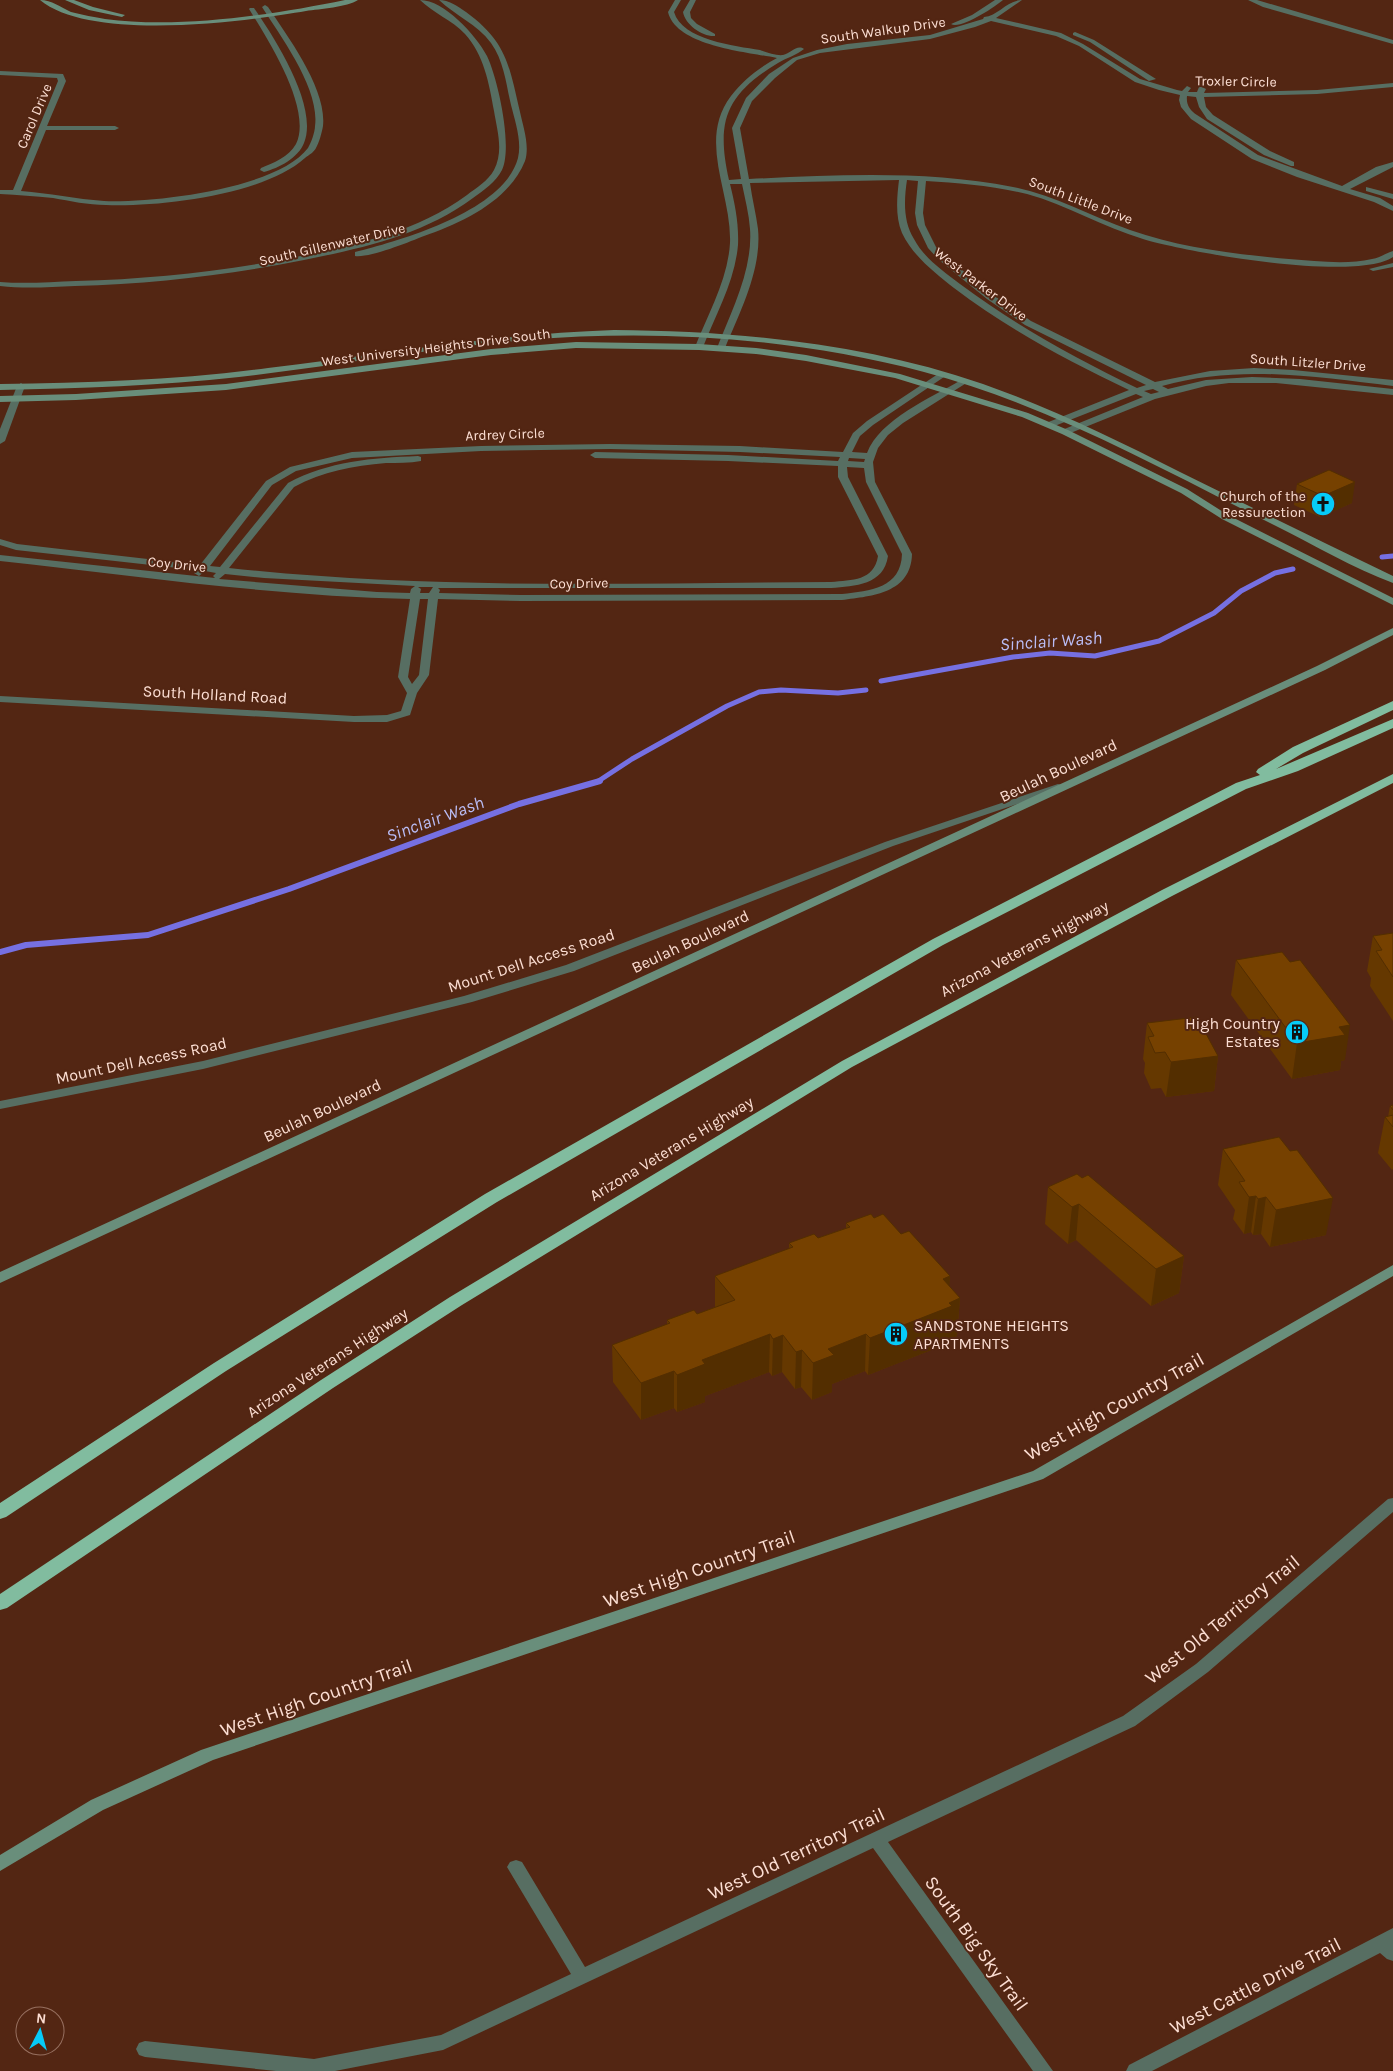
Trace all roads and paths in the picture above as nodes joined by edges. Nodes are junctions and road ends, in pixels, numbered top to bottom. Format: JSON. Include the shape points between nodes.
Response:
{"nodes":[{"id":1,"x":43,"y":0,"type":"edge"},
{"id":2,"x":68,"y":0,"type":"edge"},
{"id":3,"x":316,"y":0,"type":"edge"},
{"id":4,"x":355,"y":0,"type":"edge"},
{"id":5,"x":423,"y":0,"type":"edge"},
{"id":6,"x":442,"y":0,"type":"edge"},
{"id":7,"x":678,"y":0,"type":"edge"},
{"id":8,"x":693,"y":0,"type":"edge"},
{"id":9,"x":1000,"y":0,"type":"edge"},
{"id":10,"x":1019,"y":0,"type":"edge"},
{"id":11,"x":1251,"y":0,"type":"edge"},
{"id":12,"x":1268,"y":0,"type":"edge"},
{"id":13,"x":243,"y":10,"type":"dead end"},
{"id":14,"x":268,"y":10,"type":"junction"},
{"id":15,"x":983,"y":11,"type":"junction"},
{"id":16,"x":225,"y":12,"type":"dead end"},
{"id":17,"x":254,"y":12,"type":"junction"},
{"id":18,"x":998,"y":13,"type":"junction"},
{"id":19,"x":974,"y":16,"type":"junction"},
{"id":20,"x":990,"y":19,"type":"junction"},
{"id":21,"x":1393,"y":36,"type":"edge"},
{"id":22,"x":1393,"y":42,"type":"edge"},
{"id":23,"x":782,"y":56,"type":"junction"},
{"id":24,"x":794,"y":56,"type":"junction"},
{"id":25,"x":0,"y":73,"type":"edge"},
{"id":26,"x":1393,"y":78,"type":"edge"},
{"id":27,"x":1393,"y":85,"type":"edge"},
{"id":28,"x":1185,"y":90,"type":"junction"},
{"id":29,"x":1201,"y":92,"type":"junction"},
{"id":30,"x":42,"y":128,"type":"junction"},
{"id":31,"x":115,"y":128,"type":"dead end"},
{"id":32,"x":1393,"y":164,"type":"edge"},
{"id":33,"x":902,"y":182,"type":"junction"},
{"id":34,"x":921,"y":183,"type":"junction"},
{"id":35,"x":1352,"y":184,"type":"junction"},
{"id":36,"x":727,"y":185,"type":"junction"},
{"id":37,"x":745,"y":185,"type":"junction"},
{"id":38,"x":1343,"y":189,"type":"junction"},
{"id":39,"x":0,"y":192,"type":"edge"},
{"id":40,"x":16,"y":193,"type":"junction"},
{"id":41,"x":60,"y":197,"type":"junction"},
{"id":42,"x":1393,"y":197,"type":"edge"},
{"id":43,"x":1393,"y":209,"type":"edge"},
{"id":44,"x":442,"y":215,"type":"junction"},
{"id":45,"x":458,"y":219,"type":"junction"},
{"id":46,"x":1393,"y":253,"type":"edge"},
{"id":47,"x":1393,"y":265,"type":"edge"},
{"id":48,"x":0,"y":284,"type":"edge"},
{"id":49,"x":22,"y":286,"type":"junction"},
{"id":50,"x":88,"y":292,"type":"dead end"},
{"id":51,"x":98,"y":292,"type":"dead end"},
{"id":52,"x":703,"y":336,"type":"junction"},
{"id":53,"x":725,"y":337,"type":"junction"},
{"id":54,"x":699,"y":346,"type":"junction"},
{"id":55,"x":721,"y":348,"type":"junction"},
{"id":56,"x":941,"y":375,"type":"junction"},
{"id":57,"x":964,"y":382,"type":"junction"},
{"id":58,"x":1393,"y":383,"type":"edge"},
{"id":59,"x":925,"y":384,"type":"junction"},
{"id":60,"x":1151,"y":385,"type":"junction"},
{"id":61,"x":0,"y":386,"type":"edge"},
{"id":62,"x":21,"y":386,"type":"junction"},
{"id":63,"x":949,"y":391,"type":"junction"},
{"id":64,"x":1136,"y":391,"type":"junction"},
{"id":65,"x":1393,"y":392,"type":"edge"},
{"id":66,"x":1168,"y":393,"type":"junction"},
{"id":67,"x":1151,"y":398,"type":"junction"},
{"id":68,"x":0,"y":399,"type":"edge"},
{"id":69,"x":15,"y":399,"type":"junction"},
{"id":70,"x":1063,"y":418,"type":"junction"},
{"id":71,"x":1049,"y":425,"type":"junction"},
{"id":72,"x":1080,"y":426,"type":"junction"},
{"id":73,"x":1065,"y":432,"type":"junction"},
{"id":74,"x":0,"y":441,"type":"edge"},
{"id":75,"x":844,"y":459,"type":"junction"},
{"id":76,"x":869,"y":460,"type":"junction"},
{"id":77,"x":0,"y":542,"type":"edge"},
{"id":78,"x":0,"y":558,"type":"edge"},
{"id":79,"x":203,"y":568,"type":"junction"},
{"id":80,"x":222,"y":570,"type":"junction"},
{"id":81,"x":880,"y":572,"type":"junction"},
{"id":82,"x":902,"y":576,"type":"junction"},
{"id":83,"x":194,"y":580,"type":"junction"},
{"id":84,"x":1393,"y":580,"type":"edge"},
{"id":85,"x":213,"y":582,"type":"junction"},
{"id":86,"x":418,"y":584,"type":"junction"},
{"id":87,"x":436,"y":585,"type":"junction"},
{"id":88,"x":414,"y":597,"type":"junction"},
{"id":89,"x":433,"y":597,"type":"junction"},
{"id":90,"x":1393,"y":602,"type":"edge"},
{"id":91,"x":1393,"y":631,"type":"edge"},
{"id":92,"x":412,"y":693,"type":"junction"},
{"id":93,"x":0,"y":699,"type":"edge"},
{"id":94,"x":1393,"y":705,"type":"edge"},
{"id":95,"x":1393,"y":723,"type":"edge"},
{"id":96,"x":1083,"y":778,"type":"junction"},
{"id":97,"x":1393,"y":778,"type":"edge"},
{"id":98,"x":1241,"y":786,"type":"junction"},
{"id":99,"x":0,"y":1105,"type":"edge"},
{"id":100,"x":1393,"y":1270,"type":"edge"},
{"id":101,"x":0,"y":1278,"type":"edge"},
{"id":102,"x":1393,"y":1503,"type":"edge"},
{"id":103,"x":0,"y":1512,"type":"edge"},
{"id":104,"x":0,"y":1603,"type":"edge"},
{"id":105,"x":876,"y":1840,"type":"junction"},
{"id":106,"x":0,"y":1864,"type":"edge"},
{"id":107,"x":516,"y":1867,"type":"dead end"},
{"id":108,"x":1389,"y":1944,"type":"edge"},
{"id":109,"x":582,"y":1977,"type":"junction"},
{"id":110,"x":145,"y":2049,"type":"dead end"},
{"id":111,"x":1044,"y":2071,"type":"edge"},
{"id":112,"x":1136,"y":2071,"type":"edge"}],
"edges":[{"from":1,"to":17,"type":"street","via":[[64,12],[125,23],[187,23]]},
{"from":2,"to":16,"type":"street","via":[[91,9],[138,16]]},
{"from":3,"to":14,"type":"street"},
{"from":4,"to":14,"type":"street"},
{"from":5,"to":44,"type":"street","name":"South Gillenwater Drive","via":[[456,21],[481,49],[495,94],[503,152],[500,165],[491,179],[465,202]]},
{"from":6,"to":45,"type":"street","name":"South Gillenwater Drive","via":[[478,25],[499,49],[505,62],[522,150],[521,160],[505,185]]},
{"from":7,"to":23,"type":"street","via":[[671,12],[678,25],[687,32],[699,38]]},
{"from":8,"to":24,"type":"street","via":[[685,13],[702,30]]},
{"from":9,"to":15,"type":"street","name":"South Walkup Drive"},
{"from":10,"to":18,"type":"street","name":"South Walkup Drive"},
{"from":11,"to":22,"type":"street"},
{"from":12,"to":21,"type":"street"},
{"from":13,"to":17,"type":"street"},
{"from":14,"to":17,"type":"street"},
{"from":14,"to":41,"type":"street","via":[[305,69],[315,102],[318,138],[301,159],[287,169],[248,184],[197,196],[105,203]]},
{"from":15,"to":18,"type":"street","name":"Troxler Circle"},
{"from":15,"to":19,"type":"street","name":"South Walkup Drive"},
{"from":17,"to":41,"type":"street","via":[[289,70],[303,123],[300,145],[288,157],[254,175],[187,191]]},
{"from":18,"to":20,"type":"street","name":"South Walkup Drive"},
{"from":18,"to":28,"type":"street","name":"Troxler Circle","via":[[1080,36],[1148,77]]},
{"from":19,"to":20,"type":"street","name":"Troxler Circle"},
{"from":19,"to":24,"type":"street","name":"South Walkup Drive","via":[[935,30],[836,41]]},
{"from":20,"to":24,"type":"street","name":"South Walkup Drive","via":[[943,35]]},
{"from":20,"to":28,"type":"street","name":"Troxler Circle","via":[[1055,33],[1082,45],[1138,81],[1158,88]]},
{"from":23,"to":24,"type":"street","name":"South Walkup Drive"},
{"from":23,"to":36,"type":"street","name":"South Walkup Drive","via":[[742,87],[726,110],[719,131]]},
{"from":24,"to":37,"type":"street","name":"South Walkup Drive","via":[[759,88],[738,120],[736,135]]},
{"from":25,"to":30,"type":"street","name":"Carol Drive","via":[[60,76],[62,80]]},
{"from":26,"to":29,"type":"street","name":"Troxler Circle","via":[[1327,86]]},
{"from":27,"to":29,"type":"street","name":"Troxler Circle","via":[[1226,96]]},
{"from":28,"to":29,"type":"street","name":"Troxler Circle"},
{"from":28,"to":38,"type":"street","via":[[1183,104],[1194,117],[1254,157]]},
{"from":29,"to":35,"type":"street","via":[[1199,101],[1210,117],[1267,153],[1289,164]]},
{"from":30,"to":31,"type":"street"},
{"from":30,"to":40,"type":"street","name":"Carol Drive"},
{"from":32,"to":35,"type":"street"},
{"from":33,"to":34,"type":"street","name":"South Little Drive"},
{"from":33,"to":37,"type":"street","name":"South Little Drive"},
{"from":33,"to":64,"type":"street","name":"West Parker Drive","via":[[902,219],[925,260],[1019,330]]},
{"from":34,"to":46,"type":"street","name":"South Little Drive","via":[[1014,189],[1148,238],[1222,254],[1365,263],[1380,261]]},
{"from":34,"to":47,"type":"street","name":"South Little Drive","via":[[1015,196],[1127,239],[1229,262],[1331,270],[1369,270]]},
{"from":34,"to":60,"type":"street","name":"West Parker Drive","via":[[921,225],[929,243],[942,258],[1028,324]]},
{"from":35,"to":38,"type":"street"},
{"from":35,"to":42,"type":"street"},
{"from":36,"to":37,"type":"street","name":"South Little Drive"},
{"from":36,"to":52,"type":"street","name":"South Walkup Drive","via":[[734,230],[732,267]]},
{"from":37,"to":53,"type":"street","name":"South Walkup Drive","via":[[754,230],[752,258]]},
{"from":38,"to":43,"type":"street"},
{"from":39,"to":40,"type":"street"},
{"from":40,"to":41,"type":"street"},
{"from":44,"to":45,"type":"street"},
{"from":44,"to":49,"type":"street","name":"South Gillenwater Drive","via":[[362,245],[224,273],[120,283]]},
{"from":45,"to":51,"type":"street","name":"South Gillenwater Drive","via":[[384,248],[299,267],[206,283]]},
{"from":48,"to":49,"type":"street","name":"South Gillenwater Drive"},
{"from":49,"to":50,"type":"street","name":"South Gillenwater Drive","via":[[45,291]]},
{"from":52,"to":53,"type":"street","name":"West University Heights Drive South"},
{"from":52,"to":54,"type":"street","name":"South Walkup Drive"},
{"from":52,"to":62,"type":"street","name":"West University Heights Drive South","via":[[613,333],[518,338],[266,371],[126,383]]},
{"from":53,"to":55,"type":"street","name":"South Walkup Drive"},
{"from":53,"to":56,"type":"street","name":"West University Heights Drive South","via":[[842,351]]},
{"from":54,"to":55,"type":"street","name":"West University Heights Drive South"},
{"from":54,"to":69,"type":"street","name":"West University Heights Drive South","via":[[611,344],[536,347],[226,387]]},
{"from":55,"to":59,"type":"street","name":"West University Heights Drive South","via":[[806,358]]},
{"from":56,"to":57,"type":"street","name":"West University Heights Drive South"},
{"from":56,"to":59,"type":"street"},
{"from":57,"to":63,"type":"street"},
{"from":57,"to":70,"type":"street","name":"West University Heights Drive South"},
{"from":58,"to":60,"type":"street","name":"South Litzler Drive","via":[[1286,372],[1234,371]]},
{"from":59,"to":63,"type":"street","name":"West University Heights Drive South"},
{"from":59,"to":75,"type":"street","via":[[856,435]]},
{"from":60,"to":64,"type":"street","name":"South Litzler Drive"},
{"from":60,"to":66,"type":"street","name":"West Parker Drive"},
{"from":61,"to":62,"type":"street","name":"West University Heights Drive South"},
{"from":62,"to":69,"type":"street"},
{"from":63,"to":71,"type":"street","name":"West University Heights Drive South"},
{"from":63,"to":76,"type":"street","via":[[881,436]]},
{"from":64,"to":67,"type":"street","name":"West Parker Drive"},
{"from":64,"to":70,"type":"street","name":"South Litzler Drive"},
{"from":65,"to":66,"type":"street","name":"South Litzler Drive","via":[[1303,382],[1247,380],[1206,384]]},
{"from":66,"to":67,"type":"street","name":"South Litzler Drive"},
{"from":67,"to":72,"type":"street","name":"South Litzler Drive"},
{"from":68,"to":69,"type":"street","name":"West University Heights Drive South"},
{"from":69,"to":74,"type":"street"},
{"from":70,"to":71,"type":"street","name":"South Litzler Drive"},
{"from":70,"to":72,"type":"street","name":"West University Heights Drive South"},
{"from":71,"to":73,"type":"street","name":"West University Heights Drive South"},
{"from":72,"to":73,"type":"street","name":"South Litzler Drive"},
{"from":72,"to":84,"type":"street","name":"West University Heights Drive South"},
{"from":73,"to":90,"type":"street","name":"West University Heights Drive South"},
{"from":75,"to":76,"type":"street","name":"Ardrey Circle"},
{"from":75,"to":79,"type":"street","name":"Ardrey Circle","via":[[701,447],[527,447],[352,455],[293,470],[269,483]]},
{"from":75,"to":80,"type":"street","name":"Ardrey Circle","via":[[578,455],[416,459],[339,467],[290,485]]},
{"from":75,"to":81,"type":"street","via":[[844,477],[883,556]]},
{"from":76,"to":82,"type":"street","via":[[870,480],[907,554],[908,562]]},
{"from":77,"to":79,"type":"street","name":"Coy Drive","via":[[16,547]]},
{"from":78,"to":83,"type":"street","name":"Coy Drive"},
{"from":79,"to":80,"type":"street","name":"Coy Drive"},
{"from":79,"to":83,"type":"street","name":"Ardrey Circle"},
{"from":80,"to":85,"type":"street","name":"Ardrey Circle"},
{"from":80,"to":86,"type":"street","name":"Coy Drive"},
{"from":81,"to":82,"type":"street"},
{"from":81,"to":87,"type":"street","name":"Coy Drive","via":[[852,583],[831,585]]},
{"from":82,"to":89,"type":"street","name":"Coy Drive","via":[[874,592],[842,596]]},
{"from":83,"to":85,"type":"street","name":"Coy Drive"},
{"from":85,"to":88,"type":"street","name":"Coy Drive"},
{"from":86,"to":87,"type":"street","name":"Coy Drive"},
{"from":86,"to":88,"type":"street"},
{"from":87,"to":89,"type":"street","name":"South Holland Road"},
{"from":88,"to":89,"type":"street","name":"Coy Drive"},
{"from":88,"to":92,"type":"street","via":[[403,677]]},
{"from":89,"to":92,"type":"street","name":"South Holland Road","via":[[424,675]]},
{"from":91,"to":96,"type":"street","name":"Beulah Boulevard","via":[[1321,668]]},
{"from":92,"to":93,"type":"street","name":"South Holland Road","via":[[406,713],[379,719]]},
{"from":94,"to":98,"type":"highway","via":[[1298,750]]},
{"from":95,"to":98,"type":"highway","via":[[1293,768]]},
{"from":96,"to":99,"type":"street","name":"Mount Dell Access Road","via":[[889,844],[570,968],[468,999],[202,1065]]},
{"from":96,"to":101,"type":"street","name":"Beulah Boulevard"},
{"from":97,"to":104,"type":"highway","name":"Arizona Veterans Highway","via":[[1184,884],[847,1064],[448,1306]]},
{"from":98,"to":103,"type":"highway","via":[[938,942],[500,1193],[220,1367]]},
{"from":100,"to":106,"type":"street","name":"West High Country Trail","via":[[1038,1474],[207,1755],[97,1805]]},
{"from":102,"to":105,"type":"street","name":"West Old Territory Trail","via":[[1202,1668],[1129,1721]]},
{"from":105,"to":109,"type":"street","name":"West Old Territory Trail"},
{"from":105,"to":111,"type":"street","name":"South Big Sky Trail"},
{"from":107,"to":109,"type":"street"},
{"from":108,"to":112,"type":"street","name":"West Cattle Drive Trail"},
{"from":109,"to":110,"type":"street","name":"West Old Territory Trail","via":[[443,2042],[314,2067]]}]}
